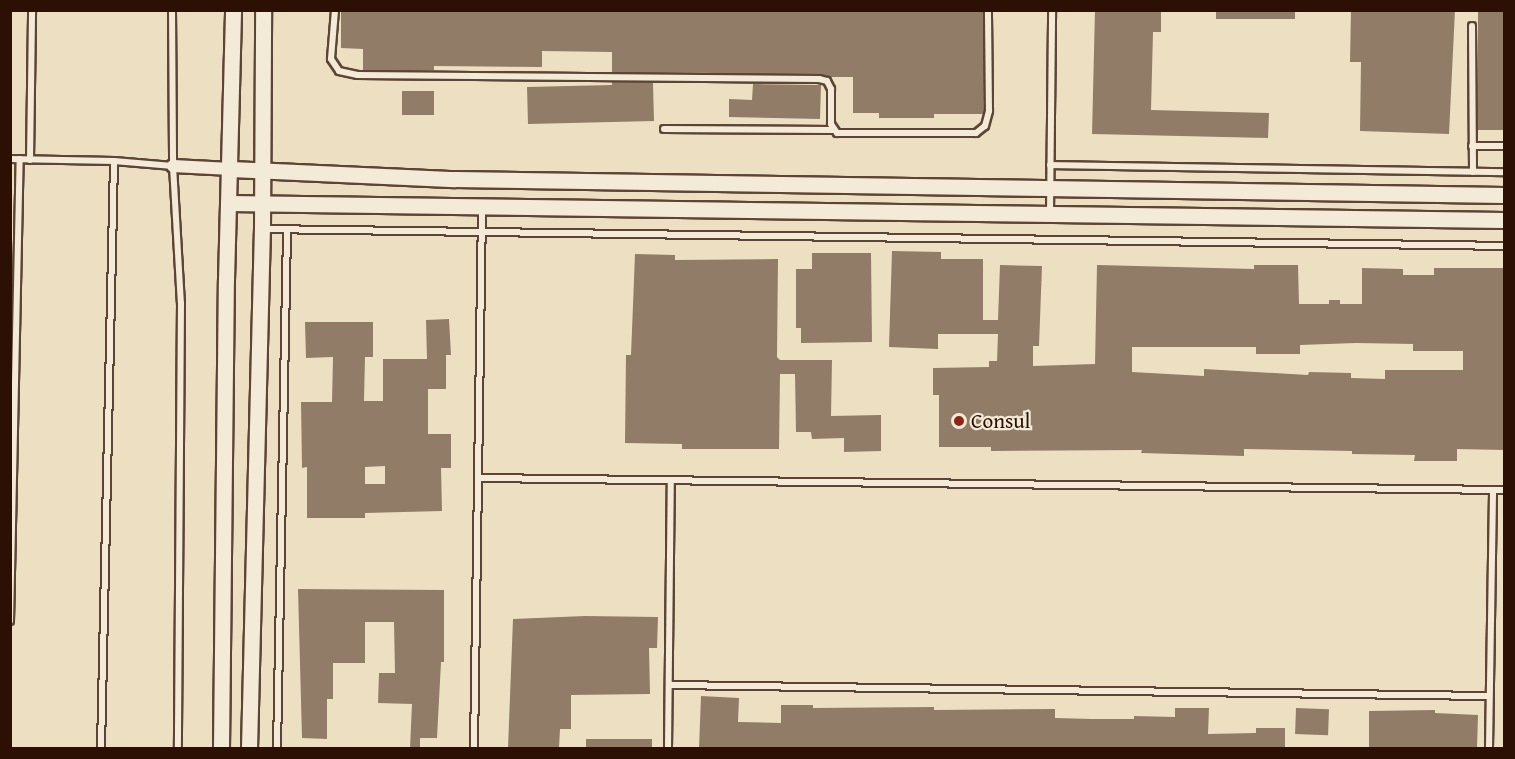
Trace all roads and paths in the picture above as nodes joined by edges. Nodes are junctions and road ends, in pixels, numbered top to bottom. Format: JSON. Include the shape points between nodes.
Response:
{"nodes":[{"id":1,"x":32,"y":10,"type":"edge"},
{"id":2,"x":172,"y":10,"type":"edge"},
{"id":3,"x":233,"y":10,"type":"edge"},
{"id":4,"x":263,"y":10,"type":"edge"},
{"id":5,"x":335,"y":10,"type":"edge"},
{"id":6,"x":988,"y":10,"type":"edge"},
{"id":7,"x":1052,"y":10,"type":"edge"},
{"id":8,"x":1472,"y":26,"type":"dead end"},
{"id":9,"x":664,"y":129,"type":"dead end"},
{"id":10,"x":833,"y":130,"type":"junction"},
{"id":11,"x":1472,"y":146,"type":"junction"},
{"id":12,"x":1504,"y":146,"type":"edge"},
{"id":13,"x":10,"y":159,"type":"edge"},
{"id":14,"x":20,"y":159,"type":"junction"},
{"id":15,"x":30,"y":160,"type":"junction"},
{"id":16,"x":114,"y":161,"type":"junction"},
{"id":17,"x":1050,"y":165,"type":"junction"},
{"id":18,"x":173,"y":166,"type":"junction"},
{"id":19,"x":231,"y":169,"type":"junction"},
{"id":20,"x":262,"y":171,"type":"junction"},
{"id":21,"x":1473,"y":172,"type":"junction"},
{"id":22,"x":1504,"y":172,"type":"edge"},
{"id":23,"x":455,"y":179,"type":"junction"},
{"id":24,"x":1050,"y":187,"type":"junction"},
{"id":25,"x":1504,"y":195,"type":"edge"},
{"id":26,"x":229,"y":202,"type":"junction"},
{"id":27,"x":261,"y":203,"type":"junction"},
{"id":28,"x":455,"y":206,"type":"junction"},
{"id":29,"x":482,"y":206,"type":"junction"},
{"id":30,"x":1050,"y":214,"type":"junction"},
{"id":31,"x":1504,"y":220,"type":"edge"},
{"id":32,"x":262,"y":229,"type":"junction"},
{"id":33,"x":287,"y":231,"type":"junction"},
{"id":34,"x":482,"y":233,"type":"junction"},
{"id":35,"x":1504,"y":246,"type":"edge"},
{"id":36,"x":478,"y":478,"type":"junction"},
{"id":37,"x":671,"y":480,"type":"junction"},
{"id":38,"x":1493,"y":490,"type":"junction"},
{"id":39,"x":1504,"y":490,"type":"edge"},
{"id":40,"x":10,"y":621,"type":"edge"},
{"id":41,"x":669,"y":685,"type":"junction"},
{"id":42,"x":1489,"y":696,"type":"junction"},
{"id":43,"x":101,"y":748,"type":"edge"},
{"id":44,"x":178,"y":748,"type":"edge"},
{"id":45,"x":221,"y":748,"type":"edge"},
{"id":46,"x":249,"y":748,"type":"edge"},
{"id":47,"x":277,"y":748,"type":"edge"},
{"id":48,"x":474,"y":748,"type":"edge"},
{"id":49,"x":668,"y":748,"type":"edge"},
{"id":50,"x":1489,"y":748,"type":"edge"}],
"edges":[{"from":1,"to":15,"type":"lane"},
{"from":2,"to":18,"type":"lane"},
{"from":3,"to":19,"type":"street"},
{"from":4,"to":20,"type":"street"},
{"from":5,"to":10,"type":"lane","via":[[331,59],[339,71],[358,75],[819,79],[827,81],[831,89]]},
{"from":6,"to":10,"type":"lane","via":[[989,111],[985,126],[976,133]]},
{"from":7,"to":17,"type":"lane"},
{"from":8,"to":11,"type":"lane"},
{"from":9,"to":10,"type":"lane"},
{"from":11,"to":12,"type":"lane"},
{"from":11,"to":21,"type":"lane"},
{"from":13,"to":14,"type":"lane"},
{"from":14,"to":15,"type":"lane"},
{"from":14,"to":40,"type":"lane"},
{"from":15,"to":16,"type":"lane"},
{"from":16,"to":18,"type":"lane"},
{"from":16,"to":43,"type":"lane"},
{"from":17,"to":21,"type":"lane"},
{"from":17,"to":24,"type":"lane"},
{"from":18,"to":19,"type":"street"},
{"from":18,"to":44,"type":"lane","via":[[181,303]]},
{"from":19,"to":20,"type":"street"},
{"from":19,"to":26,"type":"street"},
{"from":20,"to":23,"type":"street"},
{"from":20,"to":27,"type":"street"},
{"from":21,"to":22,"type":"lane"},
{"from":23,"to":24,"type":"street"},
{"from":23,"to":28,"type":"street"},
{"from":24,"to":25,"type":"street"},
{"from":24,"to":30,"type":"lane"},
{"from":26,"to":27,"type":"street"},
{"from":26,"to":45,"type":"street"},
{"from":27,"to":28,"type":"street"},
{"from":27,"to":32,"type":"street"},
{"from":28,"to":29,"type":"street"},
{"from":29,"to":30,"type":"street"},
{"from":29,"to":34,"type":"lane"},
{"from":30,"to":31,"type":"street"},
{"from":32,"to":33,"type":"lane"},
{"from":32,"to":46,"type":"street"},
{"from":33,"to":34,"type":"lane"},
{"from":33,"to":47,"type":"lane"},
{"from":34,"to":35,"type":"lane"},
{"from":34,"to":36,"type":"lane"},
{"from":36,"to":37,"type":"lane"},
{"from":36,"to":48,"type":"lane"},
{"from":37,"to":38,"type":"lane"},
{"from":37,"to":41,"type":"lane"},
{"from":38,"to":39,"type":"lane"},
{"from":38,"to":42,"type":"lane"},
{"from":41,"to":42,"type":"lane"},
{"from":41,"to":49,"type":"lane"},
{"from":42,"to":50,"type":"lane"}]}
